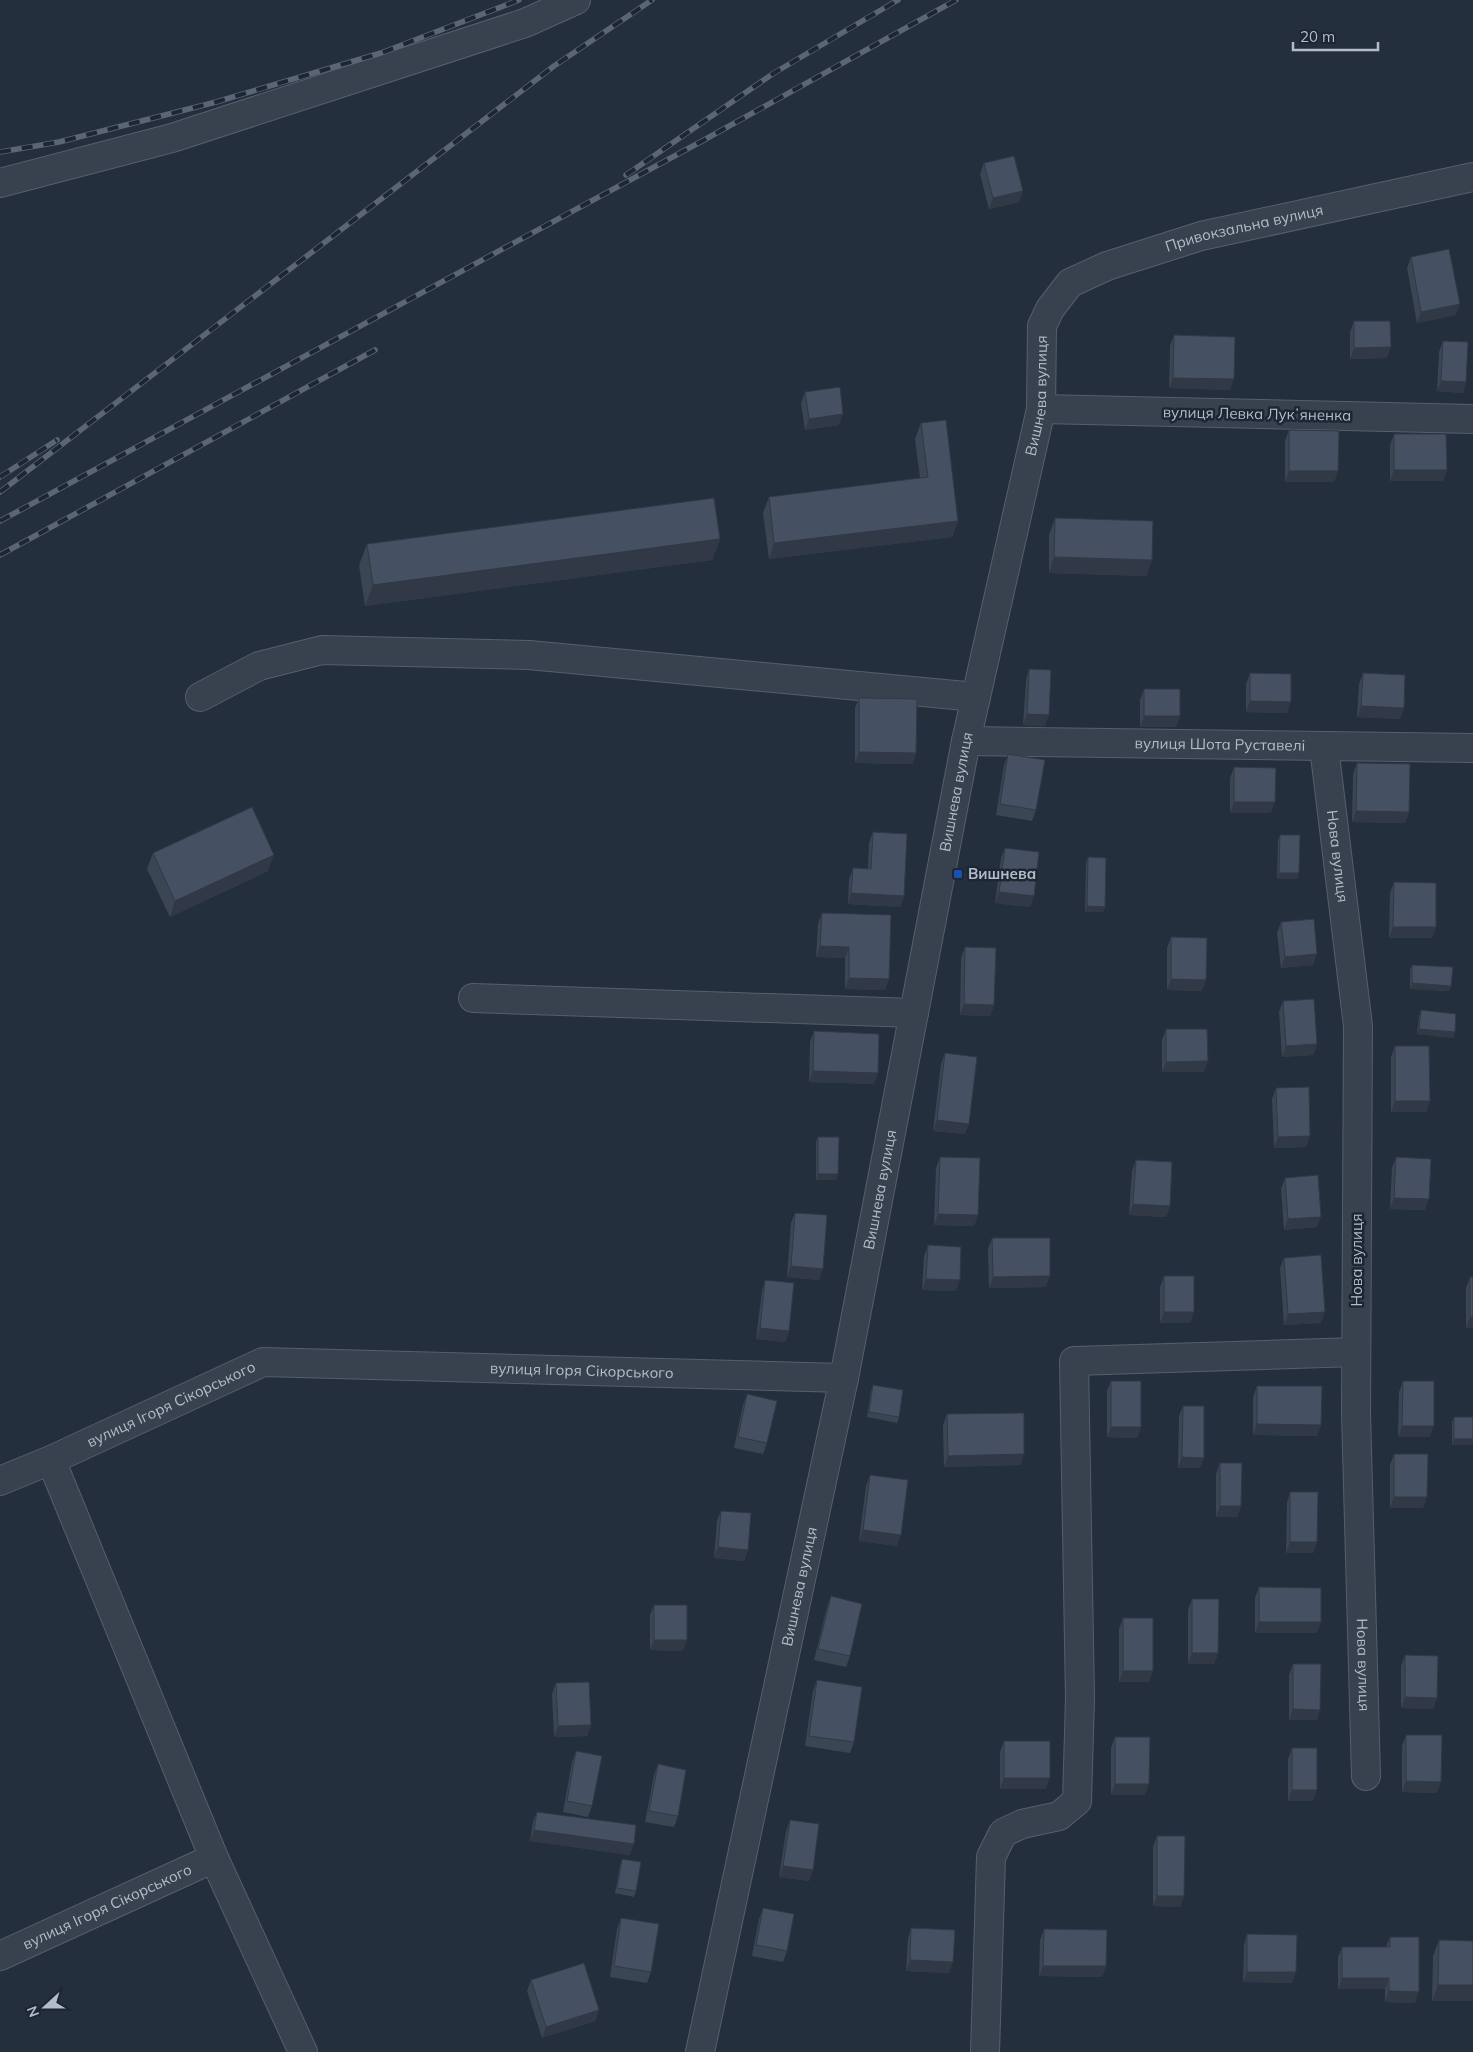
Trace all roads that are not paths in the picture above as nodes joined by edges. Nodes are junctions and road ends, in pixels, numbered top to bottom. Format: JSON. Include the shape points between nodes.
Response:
{"nodes":[{"id":1,"x":576,"y":0,"type":"edge"},
{"id":2,"x":1473,"y":177,"type":"edge"},
{"id":3,"x":0,"y":183,"type":"edge"},
{"id":4,"x":1042,"y":326,"type":"joint"},
{"id":5,"x":1041,"y":409,"type":"junction"},
{"id":6,"x":1473,"y":419,"type":"edge"},
{"id":7,"x":200,"y":697,"type":"dead end"},
{"id":8,"x":976,"y":697,"type":"junction"},
{"id":9,"x":966,"y":741,"type":"junction"},
{"id":10,"x":1324,"y":747,"type":"junction"},
{"id":11,"x":1473,"y":748,"type":"edge"},
{"id":12,"x":473,"y":998,"type":"dead end"},
{"id":13,"x":914,"y":1013,"type":"junction"},
{"id":14,"x":1356,"y":1352,"type":"junction"},
{"id":15,"x":844,"y":1378,"type":"junction"},
{"id":16,"x":51,"y":1460,"type":"junction"},
{"id":17,"x":0,"y":1482,"type":"edge"},
{"id":18,"x":1366,"y":1776,"type":"dead end"},
{"id":19,"x":214,"y":1858,"type":"junction"},
{"id":20,"x":0,"y":1956,"type":"edge"},
{"id":21,"x":303,"y":2052,"type":"edge"},
{"id":22,"x":700,"y":2052,"type":"edge"},
{"id":23,"x":985,"y":2052,"type":"edge"}],
"edges":[{"from":1,"to":3,"type":"street","via":[[525,23],[172,138]]},
{"from":2,"to":4,"type":"street","name":"Привокзальна вулиця","via":[[1201,236],[1106,266],[1070,283],[1050,308]]},
{"from":4,"to":5,"type":"street","name":"Вишнева вулиця"},
{"from":5,"to":6,"type":"street","name":"вулиця Левка Лукʼяненка"},
{"from":5,"to":8,"type":"street","name":"Вишнева вулиця"},
{"from":7,"to":8,"type":"street","via":[[259,666],[322,650],[529,655]]},
{"from":8,"to":9,"type":"street","name":"Вишнева вулиця"},
{"from":9,"to":10,"type":"street","name":"вулиця Шота Руставелі"},
{"from":9,"to":13,"type":"street","name":"Вишнева вулиця"},
{"from":10,"to":11,"type":"street","name":"вулиця Шота Руставелі"},
{"from":10,"to":14,"type":"street","name":"Нова вулиця","via":[[1358,1026]]},
{"from":12,"to":13,"type":"street"},
{"from":13,"to":15,"type":"street","name":"Вишнева вулиця"},
{"from":14,"to":18,"type":"street","name":"Нова вулиця"},
{"from":14,"to":23,"type":"street","via":[[1074,1361],[1080,1698],[1078,1802],[1059,1816],[1022,1824],[1003,1833],[990,1857]]},
{"from":15,"to":16,"type":"street","name":"вулиця Ігоря Сікорського","via":[[263,1362]]},
{"from":15,"to":22,"type":"street","name":"Вишнева вулиця"},
{"from":16,"to":17,"type":"street","name":"вулиця Ігоря Сікорського"},
{"from":16,"to":19,"type":"street"},
{"from":19,"to":20,"type":"street","name":"вулиця Ігоря Сікорського"},
{"from":19,"to":21,"type":"street"}]}
